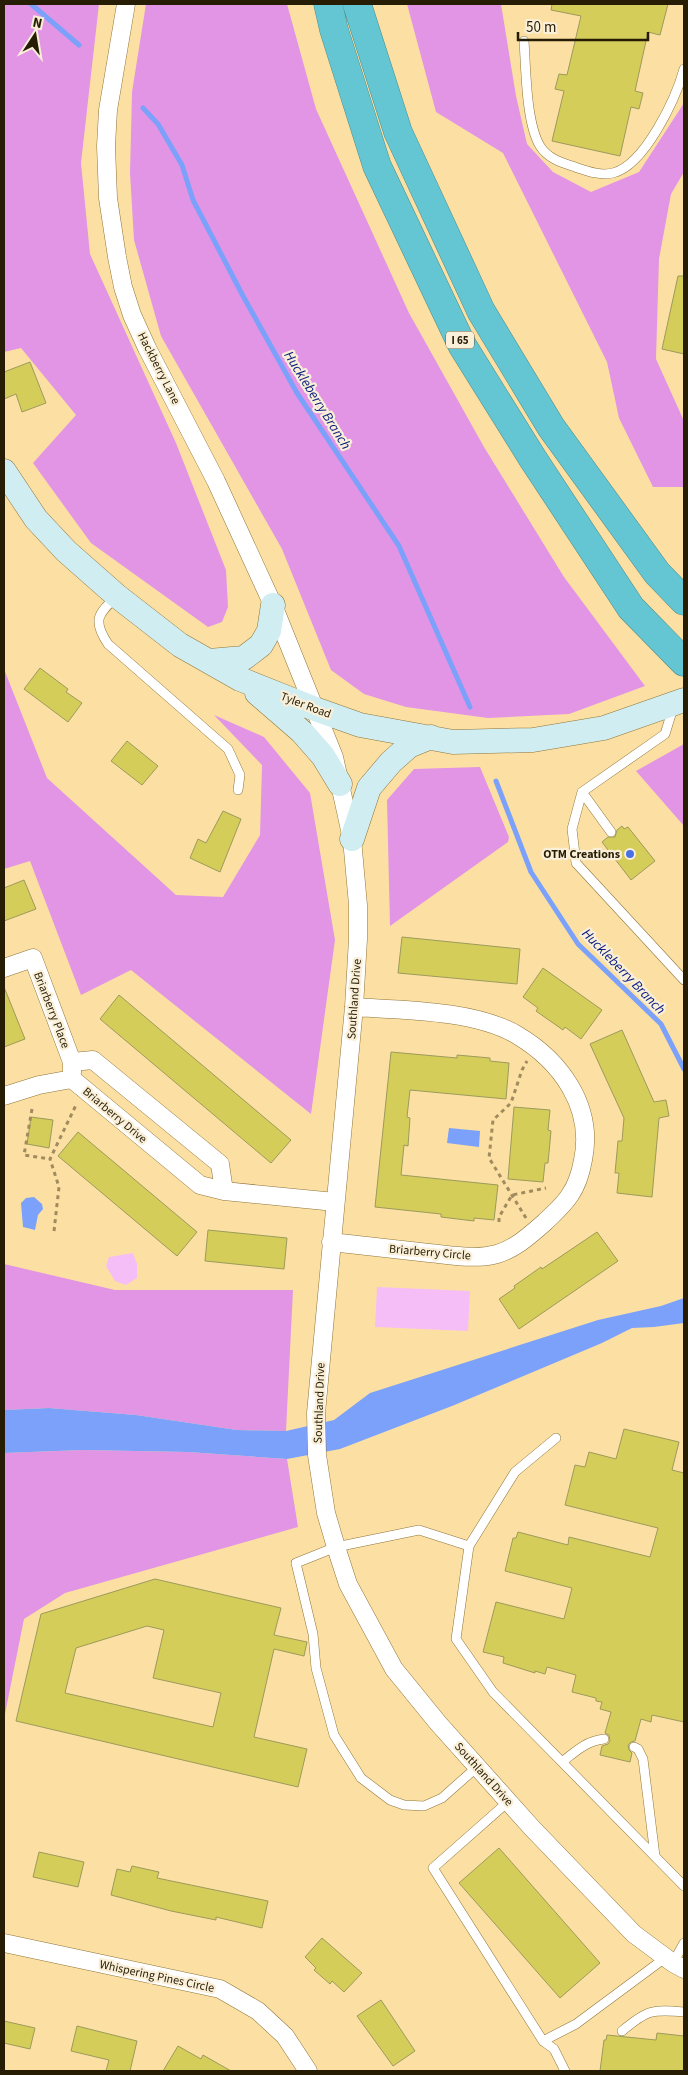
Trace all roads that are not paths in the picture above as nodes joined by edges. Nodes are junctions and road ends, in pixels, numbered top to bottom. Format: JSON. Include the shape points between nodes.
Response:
{"nodes":[{"id":1,"x":126,"y":4,"type":"edge"},
{"id":2,"x":328,"y":4,"type":"edge"},
{"id":3,"x":357,"y":4,"type":"edge"},
{"id":4,"x":524,"y":41,"type":"dead end"},
{"id":5,"x":684,"y":69,"type":"edge"},
{"id":6,"x":4,"y":471,"type":"edge"},
{"id":7,"x":117,"y":596,"type":"junction"},
{"id":8,"x":684,"y":601,"type":"edge"},
{"id":9,"x":272,"y":606,"type":"junction"},
{"id":10,"x":209,"y":661,"type":"junction"},
{"id":11,"x":684,"y":662,"type":"edge"},
{"id":12,"x":240,"y":679,"type":"junction"},
{"id":13,"x":679,"y":703,"type":"edge"},
{"id":14,"x":314,"y":709,"type":"junction"},
{"id":15,"x":431,"y":737,"type":"junction"},
{"id":16,"x":340,"y":784,"type":"junction"},
{"id":17,"x":238,"y":790,"type":"dead end"},
{"id":18,"x":582,"y":792,"type":"junction"},
{"id":19,"x":611,"y":832,"type":"dead end"},
{"id":20,"x":352,"y":839,"type":"junction"},
{"id":21,"x":4,"y":968,"type":"edge"},
{"id":22,"x":684,"y":980,"type":"edge"},
{"id":23,"x":354,"y":1007,"type":"junction"},
{"id":24,"x":76,"y":1076,"type":"junction"},
{"id":25,"x":4,"y":1096,"type":"edge"},
{"id":26,"x":224,"y":1191,"type":"junction"},
{"id":27,"x":335,"y":1202,"type":"junction"},
{"id":28,"x":331,"y":1242,"type":"junction"},
{"id":29,"x":556,"y":1438,"type":"dead end"},
{"id":30,"x":469,"y":1546,"type":"junction"},
{"id":31,"x":336,"y":1547,"type":"junction"},
{"id":32,"x":604,"y":1739,"type":"dead end"},
{"id":33,"x":634,"y":1747,"type":"dead end"},
{"id":34,"x":562,"y":1762,"type":"junction"},
{"id":35,"x":477,"y":1767,"type":"junction"},
{"id":36,"x":509,"y":1802,"type":"junction"},
{"id":37,"x":655,"y":1856,"type":"junction"},
{"id":38,"x":684,"y":1886,"type":"edge"},
{"id":39,"x":4,"y":1943,"type":"edge"},
{"id":40,"x":684,"y":1943,"type":"edge"},
{"id":41,"x":674,"y":1963,"type":"edge"},
{"id":42,"x":684,"y":2012,"type":"edge"},
{"id":43,"x":622,"y":2031,"type":"dead end"},
{"id":44,"x":543,"y":2041,"type":"junction"},
{"id":45,"x":308,"y":2071,"type":"edge"},
{"id":46,"x":565,"y":2071,"type":"edge"}],
"edges":[{"from":1,"to":9,"type":"street","name":"Hackberry Lane","via":[[108,110],[106,146],[108,198],[123,287],[147,348],[216,481]]},
{"from":2,"to":11,"type":"highway","number":"I 65","via":[[377,166],[462,345],[532,459],[631,608]]},
{"from":3,"to":8,"type":"highway","number":"I 65","via":[[398,132],[481,312],[551,427],[657,573]]},
{"from":4,"to":5,"type":"lane","via":[[531,120],[540,147],[557,162],[596,174],[613,173],[629,164],[658,130],[678,90]]},
{"from":6,"to":7,"type":"street","name":"Tyler Road","via":[[36,519],[66,551]]},
{"from":7,"to":10,"type":"street","name":"Tyler Road","via":[[180,645]]},
{"from":7,"to":17,"type":"lane","via":[[100,612],[98,618],[103,636],[108,644],[228,749],[240,775]]},
{"from":9,"to":10,"type":"street","via":[[269,631],[261,645],[244,658]]},
{"from":9,"to":14,"type":"street","name":"Hackberry Lane"},
{"from":10,"to":12,"type":"street","name":"Tyler Road"},
{"from":12,"to":14,"type":"street","name":"Tyler Road"},
{"from":12,"to":16,"type":"street","via":[[302,732],[323,756]]},
{"from":13,"to":15,"type":"street","name":"Tyler Road","via":[[604,728],[533,740],[453,742]]},
{"from":13,"to":18,"type":"lane","via":[[664,734]]},
{"from":14,"to":15,"type":"street","name":"Tyler Road","via":[[360,724]]},
{"from":14,"to":16,"type":"street","name":"Southland Drive","via":[[334,757]]},
{"from":15,"to":20,"type":"street","via":[[409,746],[369,788]]},
{"from":16,"to":20,"type":"street","name":"Southland Drive"},
{"from":18,"to":19,"type":"lane"},
{"from":18,"to":22,"type":"lane","via":[[572,829],[576,863]]},
{"from":20,"to":23,"type":"street","name":"Southland Drive","via":[[358,905]]},
{"from":21,"to":24,"type":"street","name":"Briarberry Place","via":[[33,958]]},
{"from":23,"to":27,"type":"street","name":"Southland Drive"},
{"from":23,"to":28,"type":"street","name":"Briarberry Circle","via":[[467,1017],[516,1034],[536,1047],[565,1076],[574,1091],[585,1128],[586,1148],[571,1194],[557,1211],[535,1231],[497,1254],[470,1257]]},
{"from":24,"to":25,"type":"street"},
{"from":24,"to":26,"type":"street","name":"Briarberry Drive","via":[[200,1186]]},
{"from":24,"to":26,"type":"street","via":[[94,1060],[220,1164]]},
{"from":26,"to":27,"type":"street","name":"Briarberry Drive"},
{"from":27,"to":28,"type":"street","name":"Southland Drive"},
{"from":28,"to":31,"type":"street","name":"Southland Drive","via":[[316,1413],[317,1455],[326,1513]]},
{"from":29,"to":30,"type":"lane","via":[[515,1472]]},
{"from":30,"to":31,"type":"lane","via":[[419,1530]]},
{"from":30,"to":34,"type":"lane","via":[[456,1639],[493,1692]]},
{"from":31,"to":35,"type":"street","name":"Southland Drive","via":[[348,1584],[394,1669]]},
{"from":31,"to":35,"type":"lane","via":[[296,1563],[313,1634],[316,1668],[334,1735],[361,1778],[390,1800],[424,1806],[442,1798]]},
{"from":32,"to":34,"type":"lane","via":[[587,1743]]},
{"from":33,"to":37,"type":"lane","via":[[643,1759]]},
{"from":34,"to":37,"type":"lane"},
{"from":35,"to":36,"type":"street","name":"Southland Drive"},
{"from":36,"to":41,"type":"street","name":"Southland Drive","via":[[634,1934]]},
{"from":36,"to":44,"type":"lane","via":[[433,1868]]},
{"from":37,"to":38,"type":"lane"},
{"from":39,"to":45,"type":"street","name":"Whispering Pines Circle","via":[[220,1989],[258,2011],[285,2036]]},
{"from":40,"to":41,"type":"lane"},
{"from":41,"to":44,"type":"lane"},
{"from":42,"to":43,"type":"lane","via":[[659,2009],[641,2015]]},
{"from":44,"to":46,"type":"lane","via":[[554,2049]]}]}
